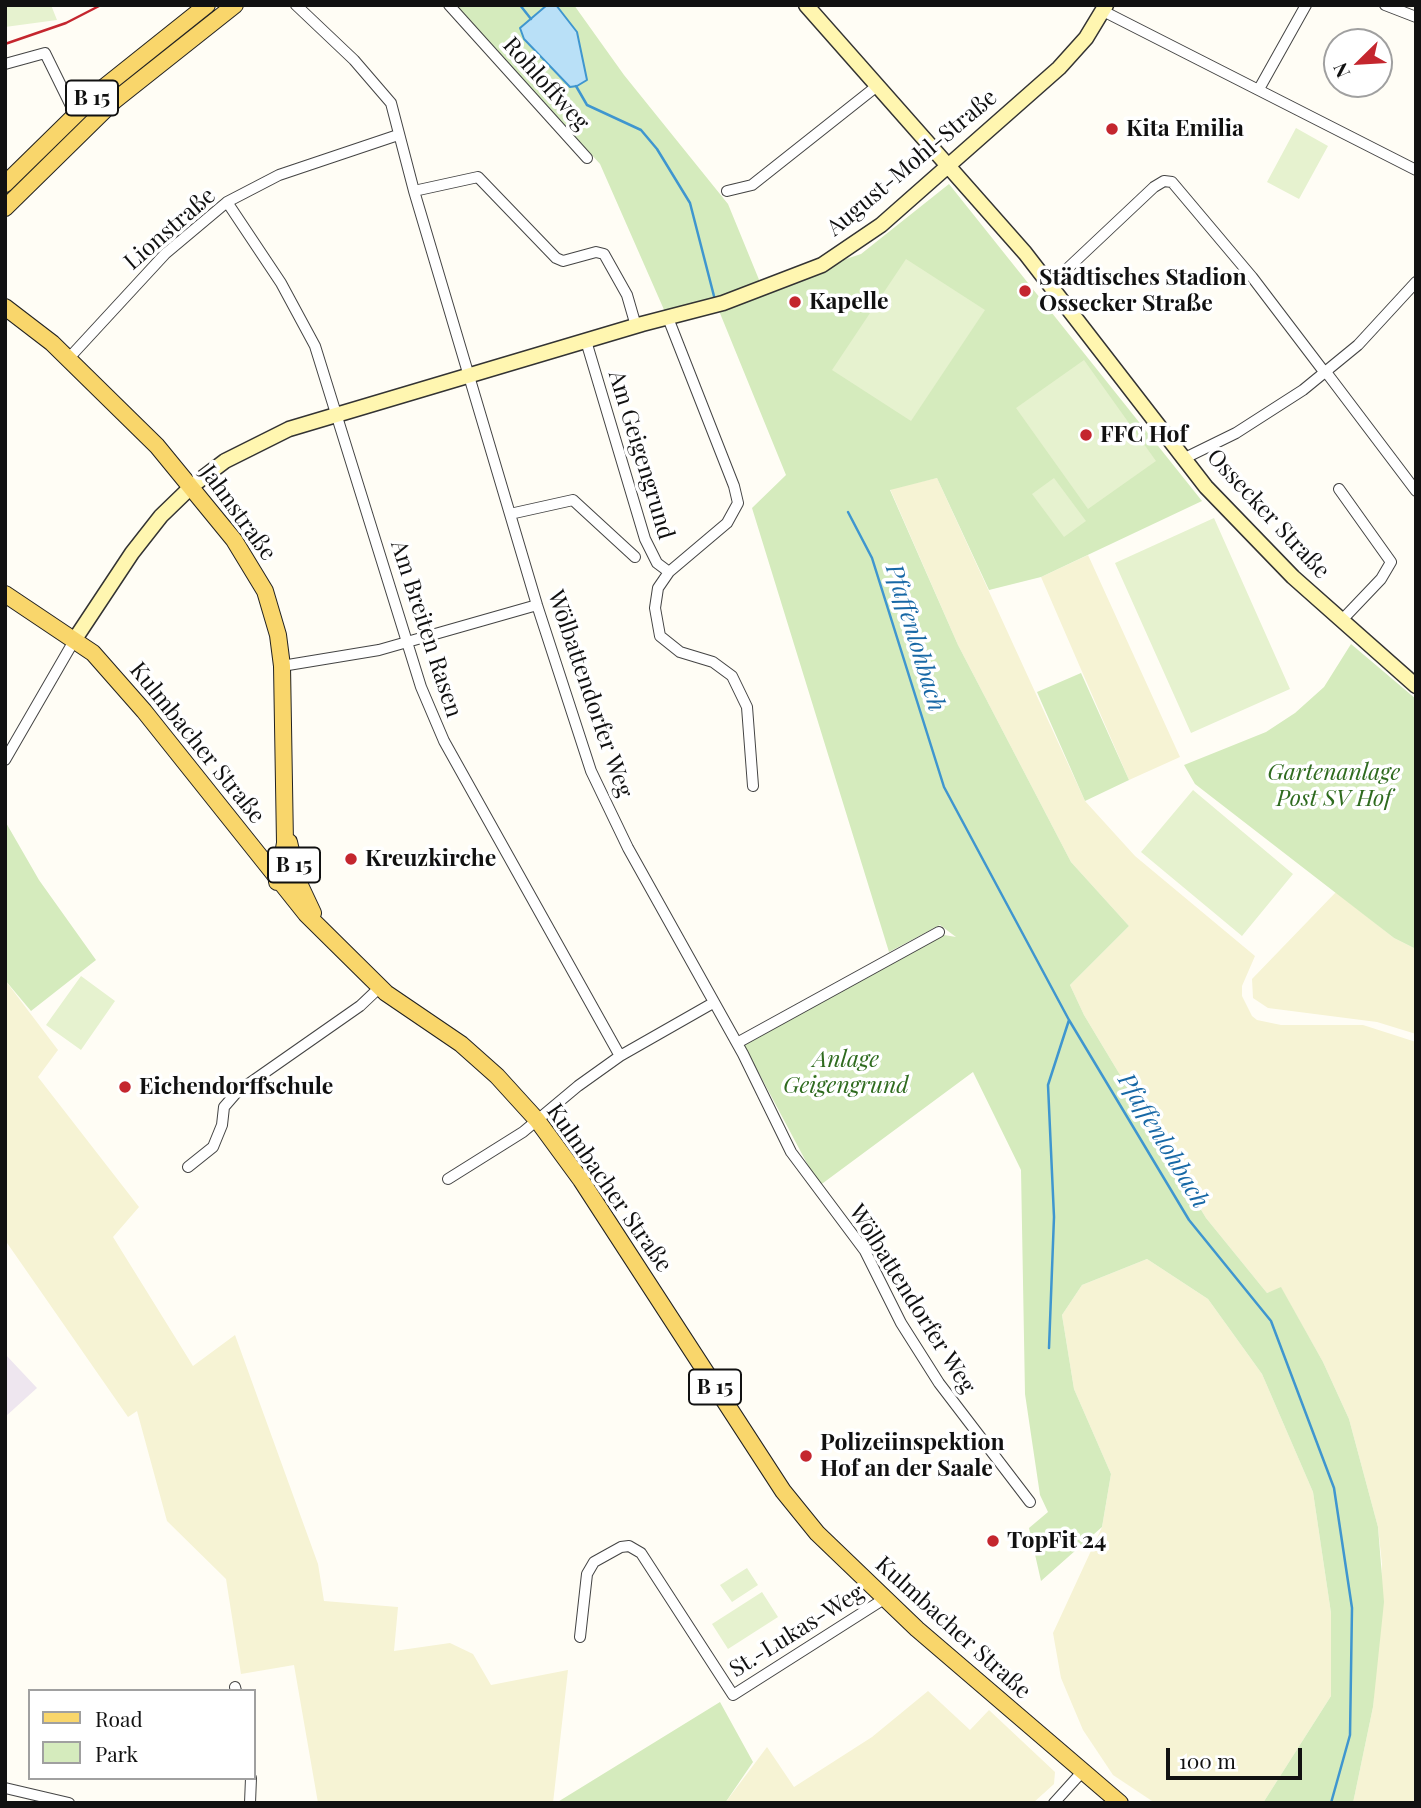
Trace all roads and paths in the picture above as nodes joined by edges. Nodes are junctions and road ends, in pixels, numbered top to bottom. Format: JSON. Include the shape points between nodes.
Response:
{"nodes":[{"id":1,"x":207,"y":5,"type":"edge"},
{"id":2,"x":235,"y":5,"type":"edge"},
{"id":3,"x":296,"y":5,"type":"edge"},
{"id":4,"x":449,"y":5,"type":"edge"},
{"id":5,"x":806,"y":5,"type":"edge"},
{"id":6,"x":1306,"y":5,"type":"edge"},
{"id":7,"x":1385,"y":5,"type":"edge"},
{"id":8,"x":1104,"y":8,"type":"edge"},
{"id":9,"x":1416,"y":17,"type":"edge"},
{"id":10,"x":5,"y":64,"type":"edge"},
{"id":11,"x":877,"y":86,"type":"junction"},
{"id":12,"x":1258,"y":89,"type":"junction"},
{"id":13,"x":75,"y":114,"type":"junction"},
{"id":14,"x":398,"y":135,"type":"junction"},
{"id":15,"x":587,"y":158,"type":"dead end"},
{"id":16,"x":949,"y":166,"type":"junction"},
{"id":17,"x":1416,"y":170,"type":"edge"},
{"id":18,"x":5,"y":184,"type":"edge"},
{"id":19,"x":414,"y":191,"type":"junction"},
{"id":20,"x":727,"y":191,"type":"dead end"},
{"id":21,"x":227,"y":202,"type":"junction"},
{"id":22,"x":5,"y":208,"type":"edge"},
{"id":23,"x":1416,"y":282,"type":"edge"},
{"id":24,"x":1051,"y":284,"type":"junction"},
{"id":25,"x":5,"y":294,"type":"edge"},
{"id":26,"x":5,"y":307,"type":"edge"},
{"id":27,"x":668,"y":318,"type":"junction"},
{"id":28,"x":636,"y":326,"type":"junction"},
{"id":29,"x":586,"y":341,"type":"junction"},
{"id":30,"x":52,"y":343,"type":"junction"},
{"id":31,"x":69,"y":358,"type":"junction"},
{"id":32,"x":1325,"y":373,"type":"junction"},
{"id":33,"x":470,"y":376,"type":"junction"},
{"id":34,"x":338,"y":413,"type":"junction"},
{"id":35,"x":1185,"y":458,"type":"junction"},
{"id":36,"x":192,"y":486,"type":"junction"},
{"id":37,"x":1339,"y":489,"type":"dead end"},
{"id":38,"x":1416,"y":491,"type":"edge"},
{"id":39,"x":744,"y":505,"type":"dead end"},
{"id":40,"x":510,"y":514,"type":"junction"},
{"id":41,"x":734,"y":514,"type":"junction"},
{"id":42,"x":635,"y":557,"type":"dead end"},
{"id":43,"x":669,"y":572,"type":"junction"},
{"id":44,"x":5,"y":594,"type":"edge"},
{"id":45,"x":537,"y":605,"type":"junction"},
{"id":46,"x":1341,"y":621,"type":"junction"},
{"id":47,"x":75,"y":639,"type":"junction"},
{"id":48,"x":407,"y":642,"type":"junction"},
{"id":49,"x":282,"y":666,"type":"junction"},
{"id":50,"x":1416,"y":686,"type":"edge"},
{"id":51,"x":5,"y":760,"type":"edge"},
{"id":52,"x":753,"y":786,"type":"dead end"},
{"id":53,"x":283,"y":794,"type":"junction"},
{"id":54,"x":277,"y":882,"type":"junction"},
{"id":55,"x":323,"y":930,"type":"junction"},
{"id":56,"x":939,"y":932,"type":"dead end"},
{"id":57,"x":380,"y":987,"type":"junction"},
{"id":58,"x":713,"y":1003,"type":"junction"},
{"id":59,"x":737,"y":1043,"type":"junction"},
{"id":60,"x":620,"y":1056,"type":"junction"},
{"id":61,"x":537,"y":1120,"type":"junction"},
{"id":62,"x":188,"y":1167,"type":"dead end"},
{"id":63,"x":448,"y":1180,"type":"dead end"},
{"id":64,"x":1030,"y":1502,"type":"dead end"},
{"id":65,"x":884,"y":1599,"type":"junction"},
{"id":66,"x":580,"y":1637,"type":"dead end"},
{"id":67,"x":1082,"y":1772,"type":"junction"},
{"id":68,"x":251,"y":1780,"type":"edge"},
{"id":69,"x":5,"y":1788,"type":"edge"},
{"id":70,"x":69,"y":1803,"type":"edge"},
{"id":71,"x":250,"y":1803,"type":"edge"},
{"id":72,"x":1054,"y":1803,"type":"edge"},
{"id":73,"x":1120,"y":1803,"type":"edge"}],
"edges":[{"from":1,"to":13,"type":"main road","number":"B 15"},
{"from":2,"to":22,"type":"main road","number":"B 15","via":[[114,101]]},
{"from":3,"to":14,"type":"street","name":"Wölbattendorfer Weg","via":[[391,103]]},
{"from":4,"to":15,"type":"street","name":"Rohloffweg"},
{"from":5,"to":11,"type":"main road","name":"Ossecker Straße"},
{"from":6,"to":12,"type":"street"},
{"from":7,"to":9,"type":"street"},
{"from":8,"to":12,"type":"street"},
{"from":8,"to":16,"type":"main road","name":"August-Mohl-Straße","via":[[1086,38],[1059,68]]},
{"from":10,"to":13,"type":"street","via":[[45,53]]},
{"from":11,"to":16,"type":"main road","name":"Ossecker Straße"},
{"from":11,"to":20,"type":"street","via":[[752,185]]},
{"from":12,"to":17,"type":"street"},
{"from":13,"to":18,"type":"main road","number":"B 15"},
{"from":14,"to":19,"type":"street","name":"Wölbattendorfer Weg"},
{"from":14,"to":21,"type":"street","name":"Lionstraße","via":[[279,175]]},
{"from":16,"to":24,"type":"main road","name":"Ossecker Straße"},
{"from":16,"to":27,"type":"main road","name":"August-Mohl-Straße","via":[[875,230],[822,265]]},
{"from":19,"to":28,"type":"street","via":[[478,177],[556,258],[563,261],[604,254],[627,295]]},
{"from":19,"to":33,"type":"street","name":"Wölbattendorfer Weg"},
{"from":21,"to":31,"type":"street","name":"Lionstraße","via":[[165,254]]},
{"from":21,"to":34,"type":"street","name":"Am Breiten Rasen","via":[[281,283],[315,346]]},
{"from":23,"to":32,"type":"street","via":[[1358,345]]},
{"from":24,"to":32,"type":"street","via":[[1154,187],[1172,182]]},
{"from":24,"to":35,"type":"main road","name":"Ossecker Straße"},
{"from":25,"to":30,"type":"main road","name":"Jahnstraße","number":"B 15"},
{"from":26,"to":30,"type":"main road","name":"Jahnstraße","number":"B 15"},
{"from":27,"to":28,"type":"main road","name":"August-Mohl-Straße"},
{"from":27,"to":41,"type":"street","via":[[734,486],[738,503]]},
{"from":28,"to":29,"type":"main road","name":"August-Mohl-Straße"},
{"from":29,"to":33,"type":"main road","name":"August-Mohl-Straße"},
{"from":29,"to":43,"type":"street","name":"Am Geigengrund","via":[[645,539],[657,563]]},
{"from":30,"to":31,"type":"main road","name":"Jahnstraße","number":"B 15"},
{"from":31,"to":36,"type":"main road","name":"Jahnstraße","number":"B 15"},
{"from":32,"to":35,"type":"street","via":[[1277,408]]},
{"from":32,"to":38,"type":"street"},
{"from":33,"to":34,"type":"main road","name":"August-Mohl-Straße"},
{"from":33,"to":40,"type":"street","name":"Wölbattendorfer Weg"},
{"from":34,"to":36,"type":"main road","name":"August-Mohl-Straße","via":[[252,446]]},
{"from":34,"to":48,"type":"street","name":"Am Breiten Rasen"},
{"from":35,"to":46,"type":"main road","name":"Ossecker Straße","via":[[1242,525]]},
{"from":36,"to":47,"type":"main road","name":"August-Mohl-Straße","via":[[132,552]]},
{"from":36,"to":49,"type":"main road","name":"Jahnstraße","number":"B 15","via":[[234,540],[265,591]]},
{"from":37,"to":46,"type":"street","via":[[1391,562]]},
{"from":39,"to":41,"type":"street","name":"Am Geigengrund"},
{"from":40,"to":42,"type":"street","name":"Am Geigengrund","via":[[573,500]]},
{"from":40,"to":45,"type":"street","name":"Wölbattendorfer Weg"},
{"from":41,"to":43,"type":"street","name":"Am Geigengrund"},
{"from":43,"to":52,"type":"street","via":[[658,588],[654,608],[660,636],[680,652],[713,662],[732,676],[747,707]]},
{"from":44,"to":47,"type":"main road","name":"Kulmbacher Straße"},
{"from":45,"to":48,"type":"street"},
{"from":45,"to":58,"type":"street","name":"Wölbattendorfer Weg","via":[[591,771]]},
{"from":46,"to":50,"type":"main road","name":"Ossecker Straße"},
{"from":47,"to":51,"type":"street"},
{"from":47,"to":54,"type":"main road","name":"Kulmbacher Straße","via":[[110,670]]},
{"from":48,"to":49,"type":"street","via":[[336,660]]},
{"from":48,"to":60,"type":"street","name":"Am Breiten Rasen","via":[[428,706],[456,765]]},
{"from":49,"to":53,"type":"main road","name":"Jahnstraße","number":"B 15"},
{"from":53,"to":54,"type":"main road","name":"Jahnstraße","number":"B 15","via":[[285,843],[275,873]]},
{"from":53,"to":55,"type":"main road","number":"B 15","via":[[295,870]]},
{"from":54,"to":55,"type":"main road","name":"Kulmbacher Straße","number":"B 15"},
{"from":55,"to":57,"type":"main road","name":"Kulmbacher Straße","number":"B 15"},
{"from":56,"to":59,"type":"street"},
{"from":57,"to":61,"type":"main road","name":"Kulmbacher Straße","number":"B 15","via":[[461,1044]]},
{"from":57,"to":62,"type":"street","via":[[237,1092],[224,1107],[213,1147]]},
{"from":58,"to":59,"type":"street","name":"Wölbattendorfer Weg"},
{"from":58,"to":60,"type":"street"},
{"from":59,"to":64,"type":"street","name":"Wölbattendorfer Weg","via":[[791,1153],[865,1251],[901,1323],[939,1383]]},
{"from":60,"to":61,"type":"street"},
{"from":61,"to":63,"type":"street"},
{"from":61,"to":65,"type":"main road","name":"Kulmbacher Straße","number":"B 15","via":[[581,1180],[783,1491],[817,1533]]},
{"from":65,"to":66,"type":"street","name":"St.-Lukas-Weg","via":[[733,1695],[641,1553],[629,1546],[594,1562],[587,1574]]},
{"from":65,"to":67,"type":"main road","name":"Kulmbacher Straße","number":"B 15"},
{"from":67,"to":72,"type":"street"},
{"from":67,"to":73,"type":"main road","name":"Kulmbacher Straße","number":"B 15"},
{"from":68,"to":71,"type":"street"},
{"from":69,"to":70,"type":"street"}]}
